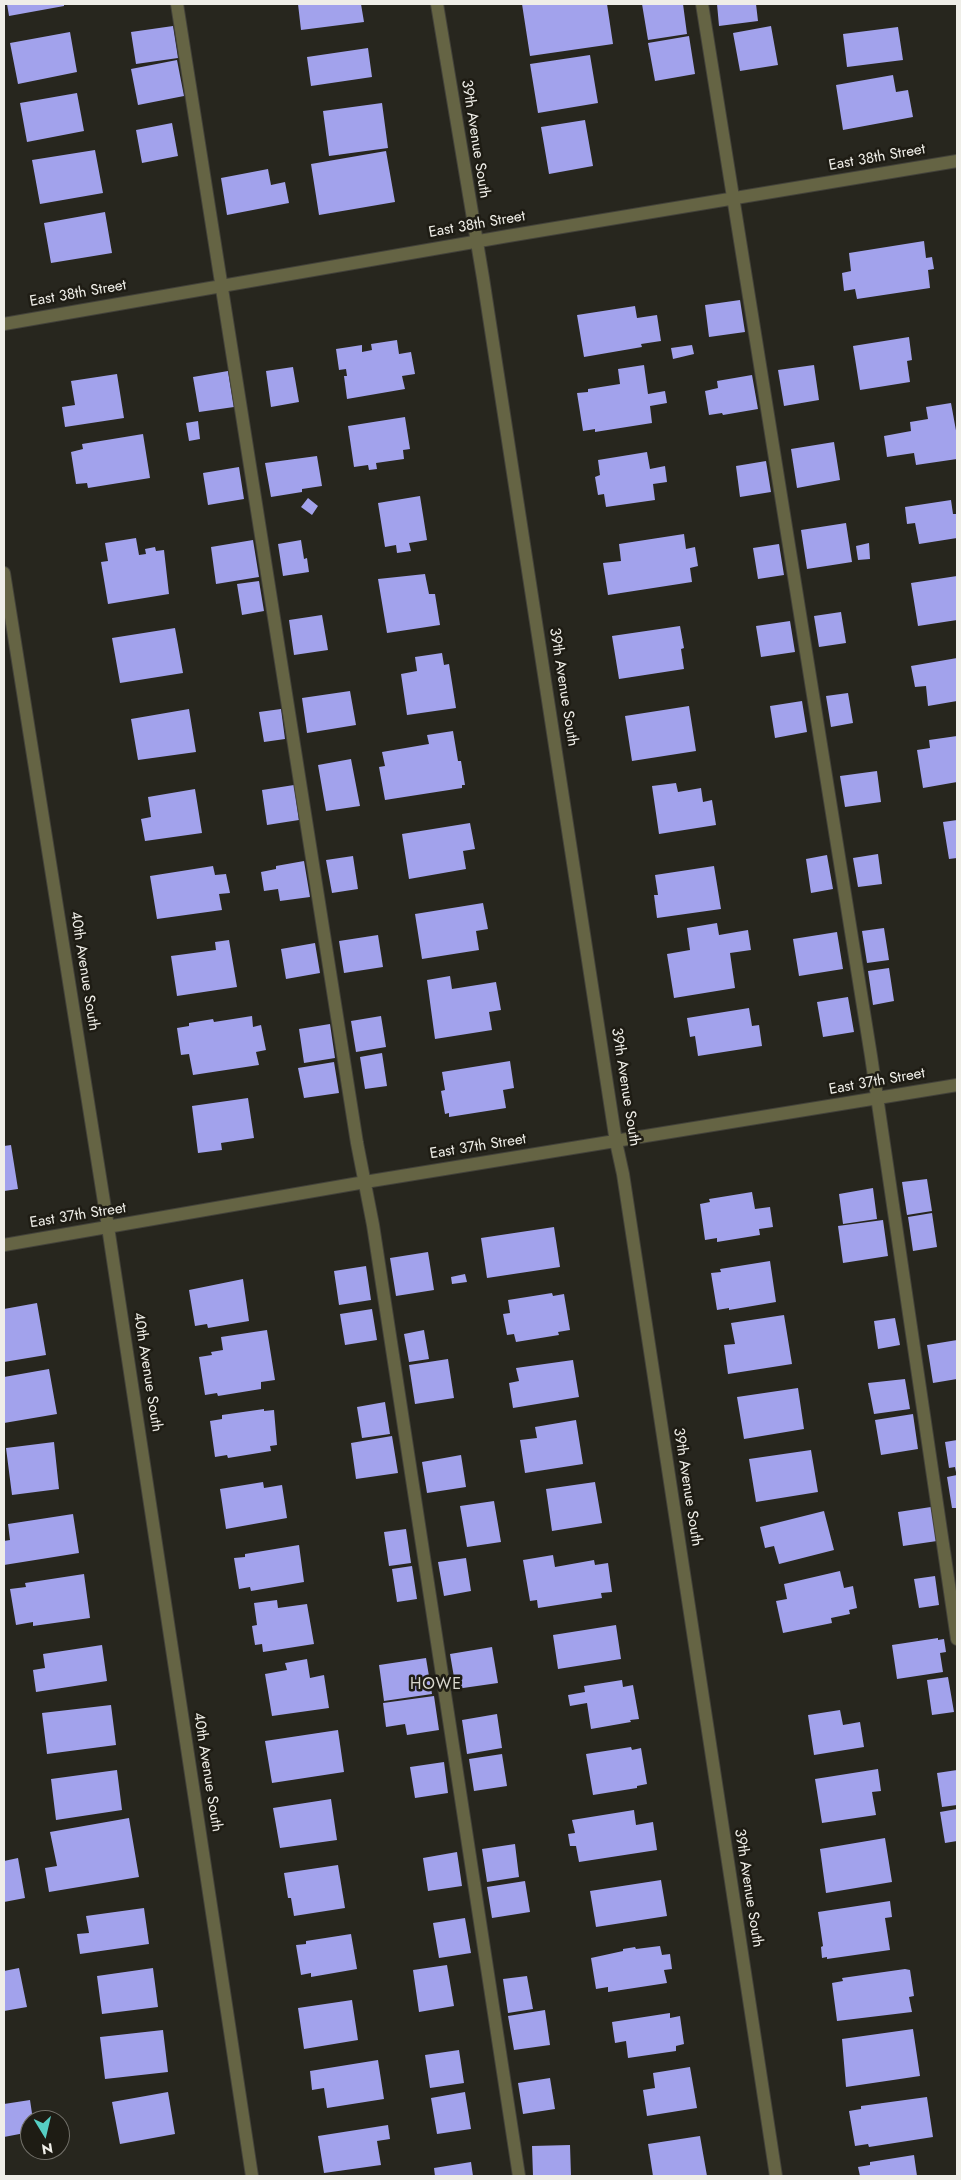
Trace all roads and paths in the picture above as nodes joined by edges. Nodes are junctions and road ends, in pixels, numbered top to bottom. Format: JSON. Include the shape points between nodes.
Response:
{"nodes":[{"id":1,"x":178,"y":4,"type":"edge"},
{"id":2,"x":437,"y":4,"type":"edge"},
{"id":3,"x":702,"y":4,"type":"edge"},
{"id":4,"x":957,"y":161,"type":"edge"},
{"id":5,"x":733,"y":199,"type":"junction"},
{"id":6,"x":476,"y":243,"type":"junction"},
{"id":7,"x":221,"y":286,"type":"junction"},
{"id":8,"x":4,"y":324,"type":"edge"},
{"id":9,"x":4,"y":572,"type":"edge"},
{"id":10,"x":957,"y":1085,"type":"edge"},
{"id":11,"x":876,"y":1099,"type":"junction"},
{"id":12,"x":616,"y":1142,"type":"junction"},
{"id":13,"x":365,"y":1182,"type":"junction"},
{"id":14,"x":108,"y":1227,"type":"junction"},
{"id":15,"x":4,"y":1245,"type":"edge"},
{"id":16,"x":957,"y":1639,"type":"edge"},
{"id":17,"x":252,"y":2176,"type":"edge"},
{"id":18,"x":519,"y":2176,"type":"edge"},
{"id":19,"x":776,"y":2176,"type":"edge"}],
"edges":[{"from":1,"to":7,"type":"street"},
{"from":2,"to":6,"type":"street","name":"39th Avenue South"},
{"from":3,"to":5,"type":"street"},
{"from":4,"to":5,"type":"street","name":"East 38th Street"},
{"from":5,"to":6,"type":"street","name":"East 38th Street"},
{"from":5,"to":11,"type":"street"},
{"from":6,"to":7,"type":"street","name":"East 38th Street"},
{"from":6,"to":12,"type":"street","name":"39th Avenue South"},
{"from":7,"to":8,"type":"street","name":"East 38th Street"},
{"from":7,"to":13,"type":"street"},
{"from":9,"to":14,"type":"street","name":"40th Avenue South"},
{"from":10,"to":11,"type":"street","name":"East 37th Street"},
{"from":11,"to":12,"type":"street","name":"East 37th Street"},
{"from":11,"to":16,"type":"street"},
{"from":12,"to":13,"type":"street","name":"East 37th Street"},
{"from":12,"to":19,"type":"street","name":"39th Avenue South"},
{"from":13,"to":14,"type":"street","name":"East 37th Street"},
{"from":13,"to":18,"type":"street"},
{"from":14,"to":15,"type":"street","name":"East 37th Street"},
{"from":14,"to":17,"type":"street","name":"40th Avenue South"}]}
